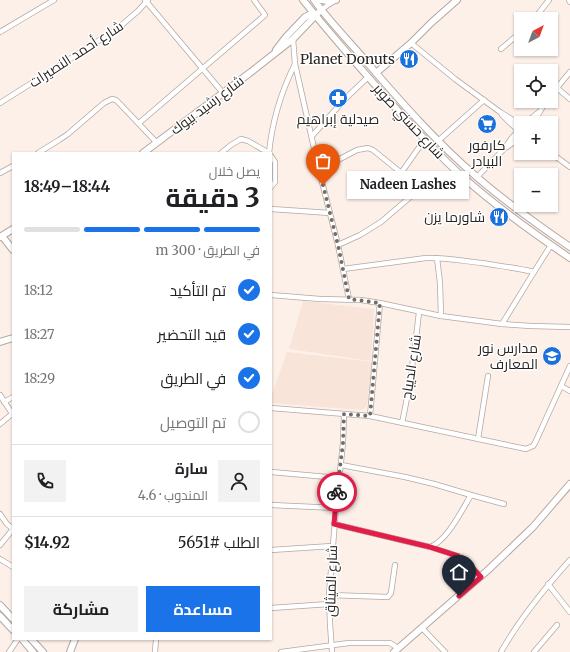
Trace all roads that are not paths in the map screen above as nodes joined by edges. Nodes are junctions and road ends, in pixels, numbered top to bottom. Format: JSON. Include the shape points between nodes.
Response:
{"nodes":[{"id":1,"x":54,"y":0,"type":"edge"},
{"id":2,"x":254,"y":0,"type":"edge"},
{"id":3,"x":303,"y":0,"type":"edge"},
{"id":4,"x":314,"y":0,"type":"edge"},
{"id":5,"x":321,"y":0,"type":"edge"},
{"id":6,"x":336,"y":0,"type":"edge"},
{"id":7,"x":457,"y":0,"type":"edge"},
{"id":8,"x":549,"y":0,"type":"edge"},
{"id":9,"x":147,"y":1,"type":"edge"},
{"id":10,"x":322,"y":10,"type":"junction"},
{"id":11,"x":540,"y":12,"type":"edge"},
{"id":12,"x":316,"y":15,"type":"junction"},
{"id":13,"x":0,"y":32,"type":"edge"},
{"id":14,"x":514,"y":38,"type":"edge"},
{"id":15,"x":293,"y":39,"type":"junction"},
{"id":16,"x":411,"y":43,"type":"junction"},
{"id":17,"x":501,"y":49,"type":"dead end"},
{"id":18,"x":272,"y":56,"type":"junction"},
{"id":19,"x":296,"y":64,"type":"junction"},
{"id":20,"x":203,"y":68,"type":"junction"},
{"id":21,"x":570,"y":72,"type":"edge"},
{"id":22,"x":376,"y":73,"type":"junction"},
{"id":23,"x":368,"y":77,"type":"junction"},
{"id":24,"x":558,"y":87,"type":"edge"},
{"id":25,"x":558,"y":89,"type":"edge"},
{"id":26,"x":223,"y":93,"type":"junction"},
{"id":27,"x":570,"y":99,"type":"edge"},
{"id":28,"x":484,"y":100,"type":"junction"},
{"id":29,"x":0,"y":103,"type":"edge"},
{"id":30,"x":542,"y":108,"type":"edge"},
{"id":31,"x":539,"y":112,"type":"junction"},
{"id":32,"x":415,"y":116,"type":"junction"},
{"id":33,"x":534,"y":116,"type":"edge"},
{"id":34,"x":537,"y":116,"type":"edge"},
{"id":35,"x":408,"y":122,"type":"junction"},
{"id":36,"x":139,"y":123,"type":"junction"},
{"id":37,"x":514,"y":126,"type":"edge"},
{"id":38,"x":312,"y":136,"type":"junction"},
{"id":39,"x":514,"y":136,"type":"edge"},
{"id":40,"x":425,"y":140,"type":"junction"},
{"id":41,"x":438,"y":141,"type":"junction"},
{"id":42,"x":157,"y":143,"type":"junction"},
{"id":43,"x":40,"y":152,"type":"edge"},
{"id":44,"x":144,"y":152,"type":"edge"},
{"id":45,"x":223,"y":152,"type":"edge"},
{"id":46,"x":267,"y":152,"type":"edge"},
{"id":47,"x":269,"y":152,"type":"edge"},
{"id":48,"x":272,"y":158,"type":"edge"},
{"id":49,"x":558,"y":159,"type":"edge"},
{"id":50,"x":12,"y":167,"type":"edge"},
{"id":51,"x":570,"y":168,"type":"edge"},
{"id":52,"x":319,"y":170,"type":"junction"},
{"id":53,"x":0,"y":173,"type":"edge"},
{"id":54,"x":401,"y":173,"type":"junction"},
{"id":55,"x":477,"y":177,"type":"junction"},
{"id":56,"x":272,"y":185,"type":"edge"},
{"id":57,"x":272,"y":209,"type":"edge"},
{"id":58,"x":330,"y":213,"type":"junction"},
{"id":59,"x":12,"y":230,"type":"edge"},
{"id":60,"x":1,"y":236,"type":"edge"},
{"id":61,"x":338,"y":245,"type":"junction"},
{"id":62,"x":551,"y":246,"type":"junction"},
{"id":63,"x":570,"y":247,"type":"edge"},
{"id":64,"x":12,"y":249,"type":"edge"},
{"id":65,"x":437,"y":258,"type":"junction"},
{"id":66,"x":570,"y":258,"type":"edge"},
{"id":67,"x":343,"y":269,"type":"junction"},
{"id":68,"x":534,"y":272,"type":"junction"},
{"id":69,"x":272,"y":295,"type":"edge"},
{"id":70,"x":349,"y":299,"type":"junction"},
{"id":71,"x":380,"y":303,"type":"junction"},
{"id":72,"x":419,"y":312,"type":"junction"},
{"id":73,"x":441,"y":316,"type":"junction"},
{"id":74,"x":502,"y":324,"type":"junction"},
{"id":75,"x":570,"y":327,"type":"edge"},
{"id":76,"x":12,"y":338,"type":"edge"},
{"id":77,"x":0,"y":342,"type":"edge"},
{"id":78,"x":570,"y":366,"type":"edge"},
{"id":79,"x":488,"y":376,"type":"dead end"},
{"id":80,"x":561,"y":386,"type":"junction"},
{"id":81,"x":570,"y":392,"type":"edge"},
{"id":82,"x":0,"y":395,"type":"edge"},
{"id":83,"x":12,"y":398,"type":"edge"},
{"id":84,"x":4,"y":402,"type":"junction"},
{"id":85,"x":272,"y":408,"type":"edge"},
{"id":86,"x":12,"y":413,"type":"edge"},
{"id":87,"x":344,"y":414,"type":"junction"},
{"id":88,"x":12,"y":415,"type":"edge"},
{"id":89,"x":370,"y":416,"type":"junction"},
{"id":90,"x":402,"y":423,"type":"junction"},
{"id":91,"x":0,"y":424,"type":"edge"},
{"id":92,"x":478,"y":439,"type":"junction"},
{"id":93,"x":341,"y":464,"type":"junction"},
{"id":94,"x":272,"y":472,"type":"edge"},
{"id":95,"x":339,"y":478,"type":"junction"},
{"id":96,"x":569,"y":488,"type":"edge"},
{"id":97,"x":471,"y":495,"type":"junction"},
{"id":98,"x":504,"y":504,"type":"dead end"},
{"id":99,"x":272,"y":505,"type":"edge"},
{"id":100,"x":336,"y":508,"type":"junction"},
{"id":101,"x":0,"y":514,"type":"edge"},
{"id":102,"x":334,"y":524,"type":"junction"},
{"id":103,"x":12,"y":528,"type":"edge"},
{"id":104,"x":12,"y":530,"type":"edge"},
{"id":105,"x":0,"y":545,"type":"edge"},
{"id":106,"x":332,"y":546,"type":"junction"},
{"id":107,"x":430,"y":547,"type":"junction"},
{"id":108,"x":272,"y":550,"type":"edge"},
{"id":109,"x":0,"y":559,"type":"edge"},
{"id":110,"x":570,"y":560,"type":"edge"},
{"id":111,"x":395,"y":565,"type":"dead end"},
{"id":112,"x":12,"y":566,"type":"edge"},
{"id":113,"x":481,"y":577,"type":"junction"},
{"id":114,"x":548,"y":584,"type":"junction"},
{"id":115,"x":329,"y":595,"type":"junction"},
{"id":116,"x":329,"y":604,"type":"junction"},
{"id":117,"x":0,"y":605,"type":"edge"},
{"id":118,"x":272,"y":608,"type":"edge"},
{"id":119,"x":570,"y":612,"type":"edge"},
{"id":120,"x":0,"y":616,"type":"edge"},
{"id":121,"x":12,"y":618,"type":"edge"},
{"id":122,"x":557,"y":625,"type":"dead end"},
{"id":123,"x":422,"y":628,"type":"junction"},
{"id":124,"x":12,"y":629,"type":"edge"},
{"id":125,"x":17,"y":640,"type":"edge"},
{"id":126,"x":23,"y":640,"type":"edge"},
{"id":127,"x":32,"y":640,"type":"edge"},
{"id":128,"x":75,"y":640,"type":"edge"},
{"id":129,"x":156,"y":640,"type":"edge"},
{"id":130,"x":331,"y":645,"type":"junction"},
{"id":131,"x":396,"y":650,"type":"edge"},
{"id":132,"x":9,"y":652,"type":"edge"},
{"id":133,"x":33,"y":652,"type":"edge"},
{"id":134,"x":43,"y":652,"type":"edge"},
{"id":135,"x":70,"y":652,"type":"edge"},
{"id":136,"x":155,"y":652,"type":"edge"},
{"id":137,"x":281,"y":652,"type":"edge"},
{"id":138,"x":332,"y":652,"type":"edge"},
{"id":139,"x":445,"y":652,"type":"edge"},
{"id":140,"x":501,"y":652,"type":"edge"},
{"id":141,"x":534,"y":652,"type":"edge"}],
"edges":[{"from":1,"to":13,"type":"street"},
{"from":2,"to":20,"type":"street","via":[[265,15]]},
{"from":3,"to":12,"type":"main road","name":"شارع حسني صوبر"},
{"from":4,"to":10,"type":"main road","name":"شارع حسني صوبر"},
{"from":5,"to":6,"type":"main road"},
{"from":6,"to":10,"type":"street"},
{"from":7,"to":16,"type":"main road"},
{"from":8,"to":11,"type":"street"},
{"from":9,"to":20,"type":"street"},
{"from":9,"to":29,"type":"street","name":"شارع أحمد النصيرات","via":[[116,29]]},
{"from":10,"to":12,"type":"main road"},
{"from":10,"to":22,"type":"main road","name":"شارع حسني صوبر"},
{"from":12,"to":15,"type":"main road","name":"شارع رشيد بيوك"},
{"from":12,"to":18,"type":"main road","name":"شارع رشيد بيوك","via":[[305,17]]},
{"from":12,"to":23,"type":"main road","name":"شارع حسني صوبر"},
{"from":14,"to":17,"type":"street"},
{"from":15,"to":18,"type":"main road","name":"شارع رشيد بيوك"},
{"from":15,"to":19,"type":"street"},
{"from":16,"to":22,"type":"main road"},
{"from":16,"to":28,"type":"street"},
{"from":18,"to":26,"type":"main road","name":"شارع رشيد بيوك"},
{"from":19,"to":38,"type":"street"},
{"from":19,"to":47,"type":"street","via":[[281,98]]},
{"from":20,"to":26,"type":"street"},
{"from":20,"to":36,"type":"street"},
{"from":21,"to":24,"type":"street"},
{"from":22,"to":32,"type":"main road","name":"شارع حسني صوبر"},
{"from":23,"to":35,"type":"main road","name":"شارع حسني صوبر"},
{"from":23,"to":38,"type":"street"},
{"from":25,"to":27,"type":"street"},
{"from":26,"to":42,"type":"main road","name":"شارع رشيد بيوك"},
{"from":28,"to":37,"type":"street"},
{"from":28,"to":41,"type":"street"},
{"from":30,"to":31,"type":"street"},
{"from":31,"to":33,"type":"street"},
{"from":31,"to":34,"type":"street"},
{"from":32,"to":35,"type":"main road"},
{"from":32,"to":41,"type":"main road","name":"شارع حسني صوبر"},
{"from":35,"to":40,"type":"main road","name":"شارع حسني صوبر"},
{"from":36,"to":42,"type":"street"},
{"from":36,"to":43,"type":"street","via":[[112,99]]},
{"from":38,"to":52,"type":"street"},
{"from":39,"to":55,"type":"street"},
{"from":40,"to":54,"type":"street"},
{"from":40,"to":62,"type":"main road","name":"شارع حسني صوبر","via":[[463,177]]},
{"from":41,"to":55,"type":"main road","name":"شارع حسني صوبر"},
{"from":42,"to":44,"type":"main road","name":"شارع رشيد بيوك"},
{"from":45,"to":46,"type":"street","via":[[241,140],[248,141]]},
{"from":48,"to":56,"type":"street","via":[[275,162]]},
{"from":49,"to":51,"type":"street"},
{"from":50,"to":53,"type":"street"},
{"from":52,"to":54,"type":"street","via":[[357,150],[368,148]]},
{"from":52,"to":58,"type":"street"},
{"from":54,"to":61,"type":"street","via":[[415,184],[415,193],[381,222]]},
{"from":55,"to":63,"type":"main road","name":"شارع حسني صوبر","via":[[512,206]]},
{"from":57,"to":58,"type":"street"},
{"from":58,"to":61,"type":"street"},
{"from":59,"to":60,"type":"main road"},
{"from":60,"to":64,"type":"main road"},
{"from":61,"to":67,"type":"street"},
{"from":62,"to":66,"type":"main road","name":"شارع حسني صوبر"},
{"from":62,"to":68,"type":"street"},
{"from":65,"to":67,"type":"street"},
{"from":65,"to":68,"type":"street"},
{"from":65,"to":73,"type":"street"},
{"from":67,"to":70,"type":"street"},
{"from":68,"to":74,"type":"street"},
{"from":69,"to":70,"type":"street"},
{"from":70,"to":71,"type":"street"},
{"from":71,"to":72,"type":"street"},
{"from":71,"to":89,"type":"street"},
{"from":72,"to":73,"type":"street"},
{"from":72,"to":90,"type":"street","name":"شارع الديباج","via":[[413,366]]},
{"from":73,"to":74,"type":"street"},
{"from":74,"to":75,"type":"street"},
{"from":76,"to":77,"type":"main road"},
{"from":78,"to":80,"type":"street"},
{"from":79,"to":92,"type":"street"},
{"from":80,"to":81,"type":"street"},
{"from":80,"to":92,"type":"street","via":[[533,446],[526,449]]},
{"from":82,"to":84,"type":"street"},
{"from":83,"to":84,"type":"street"},
{"from":84,"to":86,"type":"street"},
{"from":85,"to":87,"type":"street"},
{"from":87,"to":89,"type":"street"},
{"from":87,"to":93,"type":"street","name":"شارع الميثاق"},
{"from":88,"to":91,"type":"street"},
{"from":89,"to":90,"type":"street"},
{"from":90,"to":92,"type":"street"},
{"from":93,"to":95,"type":"street","name":"شارع الميثاق"},
{"from":93,"to":97,"type":"street","via":[[405,477]]},
{"from":94,"to":95,"type":"street"},
{"from":95,"to":100,"type":"street","name":"شارع الميثاق"},
{"from":96,"to":113,"type":"main road"},
{"from":97,"to":98,"type":"street"},
{"from":97,"to":107,"type":"street","via":[[444,537],[435,546]]},
{"from":99,"to":100,"type":"street"},
{"from":100,"to":102,"type":"street","name":"شارع الميثاق"},
{"from":101,"to":103,"type":"street"},
{"from":102,"to":106,"type":"street","name":"شارع الميثاق"},
{"from":102,"to":107,"type":"street"},
{"from":104,"to":105,"type":"street"},
{"from":106,"to":108,"type":"street"},
{"from":106,"to":115,"type":"street","name":"شارع الميثاق"},
{"from":107,"to":113,"type":"street","via":[[461,557]]},
{"from":109,"to":112,"type":"street"},
{"from":110,"to":114,"type":"street"},
{"from":111,"to":115,"type":"street","via":[[391,593],[388,596]]},
{"from":113,"to":123,"type":"main road"},
{"from":114,"to":119,"type":"street"},
{"from":114,"to":140,"type":"street"},
{"from":115,"to":116,"type":"street","name":"شارع الميثاق"},
{"from":116,"to":118,"type":"street"},
{"from":116,"to":130,"type":"street","name":"شارع الميثاق"},
{"from":117,"to":121,"type":"main road"},
{"from":120,"to":124,"type":"main road"},
{"from":122,"to":141,"type":"street"},
{"from":123,"to":131,"type":"main road"},
{"from":123,"to":139,"type":"street"},
{"from":125,"to":132,"type":"street"},
{"from":126,"to":133,"type":"main road"},
{"from":127,"to":134,"type":"main road"},
{"from":128,"to":135,"type":"main road"},
{"from":129,"to":136,"type":"street"},
{"from":130,"to":131,"type":"street","via":[[390,643]]},
{"from":130,"to":137,"type":"street"},
{"from":130,"to":138,"type":"street","name":"شارع الميثاق"}]}
